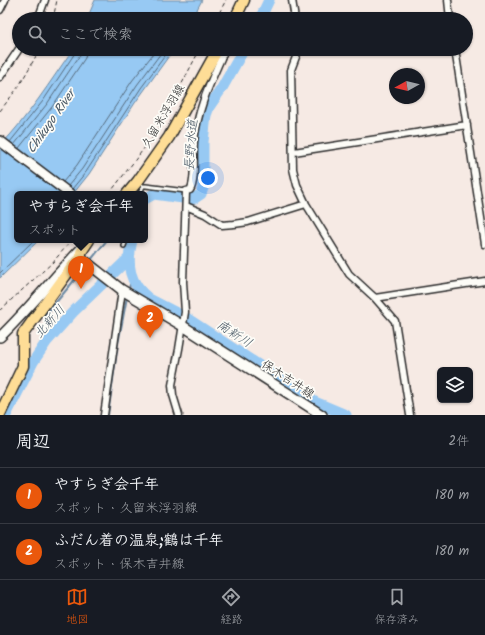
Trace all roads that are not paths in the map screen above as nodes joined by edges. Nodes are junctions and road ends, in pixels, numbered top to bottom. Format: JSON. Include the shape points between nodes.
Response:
{"nodes":[{"id":1,"x":5,"y":0,"type":"edge"},
{"id":2,"x":45,"y":0,"type":"edge"},
{"id":3,"x":244,"y":0,"type":"edge"},
{"id":4,"x":292,"y":0,"type":"edge"},
{"id":5,"x":448,"y":0,"type":"edge"},
{"id":6,"x":0,"y":10,"type":"edge"},
{"id":7,"x":41,"y":12,"type":"edge"},
{"id":8,"x":238,"y":12,"type":"edge"},
{"id":9,"x":293,"y":12,"type":"edge"},
{"id":10,"x":449,"y":12,"type":"edge"},
{"id":11,"x":14,"y":56,"type":"edge"},
{"id":12,"x":214,"y":56,"type":"edge"},
{"id":13,"x":222,"y":56,"type":"edge"},
{"id":14,"x":296,"y":56,"type":"edge"},
{"id":15,"x":456,"y":56,"type":"edge"},
{"id":16,"x":0,"y":77,"type":"edge"},
{"id":17,"x":467,"y":125,"type":"junction"},
{"id":18,"x":0,"y":141,"type":"edge"},
{"id":19,"x":294,"y":152,"type":"junction"},
{"id":20,"x":66,"y":191,"type":"edge"},
{"id":21,"x":130,"y":191,"type":"edge"},
{"id":22,"x":141,"y":191,"type":"edge"},
{"id":23,"x":186,"y":191,"type":"junction"},
{"id":24,"x":306,"y":204,"type":"junction"},
{"id":25,"x":186,"y":205,"type":"junction"},
{"id":26,"x":125,"y":243,"type":"edge"},
{"id":27,"x":485,"y":244,"type":"edge"},
{"id":28,"x":124,"y":246,"type":"dead end"},
{"id":29,"x":84,"y":252,"type":"edge"},
{"id":30,"x":485,"y":281,"type":"edge"},
{"id":31,"x":124,"y":291,"type":"junction"},
{"id":32,"x":375,"y":298,"type":"junction"},
{"id":33,"x":183,"y":324,"type":"junction"},
{"id":34,"x":0,"y":337,"type":"edge"},
{"id":35,"x":0,"y":414,"type":"edge"},
{"id":36,"x":104,"y":415,"type":"edge"},
{"id":37,"x":179,"y":415,"type":"edge"},
{"id":38,"x":322,"y":415,"type":"edge"},
{"id":39,"x":410,"y":415,"type":"edge"}],
"edges":[{"from":1,"to":6,"type":"street"},
{"from":2,"to":7,"type":"street"},
{"from":3,"to":8,"type":"main road"},
{"from":4,"to":9,"type":"street"},
{"from":5,"to":10,"type":"street"},
{"from":11,"to":16,"type":"street"},
{"from":12,"to":21,"type":"main road","name":"久留米浮羽線","via":[[169,137]]},
{"from":13,"to":23,"type":"street","via":[[198,115],[193,184],[190,190]]},
{"from":14,"to":19,"type":"street","via":[[291,70]]},
{"from":15,"to":17,"type":"street"},
{"from":17,"to":19,"type":"street"},
{"from":17,"to":27,"type":"street"},
{"from":18,"to":20,"type":"main road"},
{"from":19,"to":24,"type":"street","via":[[293,169]]},
{"from":22,"to":23,"type":"lane","via":[[143,186],[146,186]]},
{"from":23,"to":25,"type":"street"},
{"from":24,"to":25,"type":"street","via":[[234,224],[222,224]]},
{"from":24,"to":32,"type":"street","via":[[349,274]]},
{"from":25,"to":33,"type":"street","via":[[182,282],[185,312]]},
{"from":26,"to":28,"type":"lane"},
{"from":29,"to":31,"type":"main road","name":"保木吉井線"},
{"from":29,"to":34,"type":"main road","via":[[68,263],[13,326]]},
{"from":29,"to":35,"type":"main road","via":[[25,330],[23,366]]},
{"from":30,"to":32,"type":"street"},
{"from":31,"to":33,"type":"main road","name":"保木吉井線"},
{"from":31,"to":36,"type":"street"},
{"from":32,"to":39,"type":"street","via":[[395,320]]},
{"from":33,"to":37,"type":"street","via":[[172,385]]},
{"from":33,"to":38,"type":"main road","name":"保木吉井線"}]}
